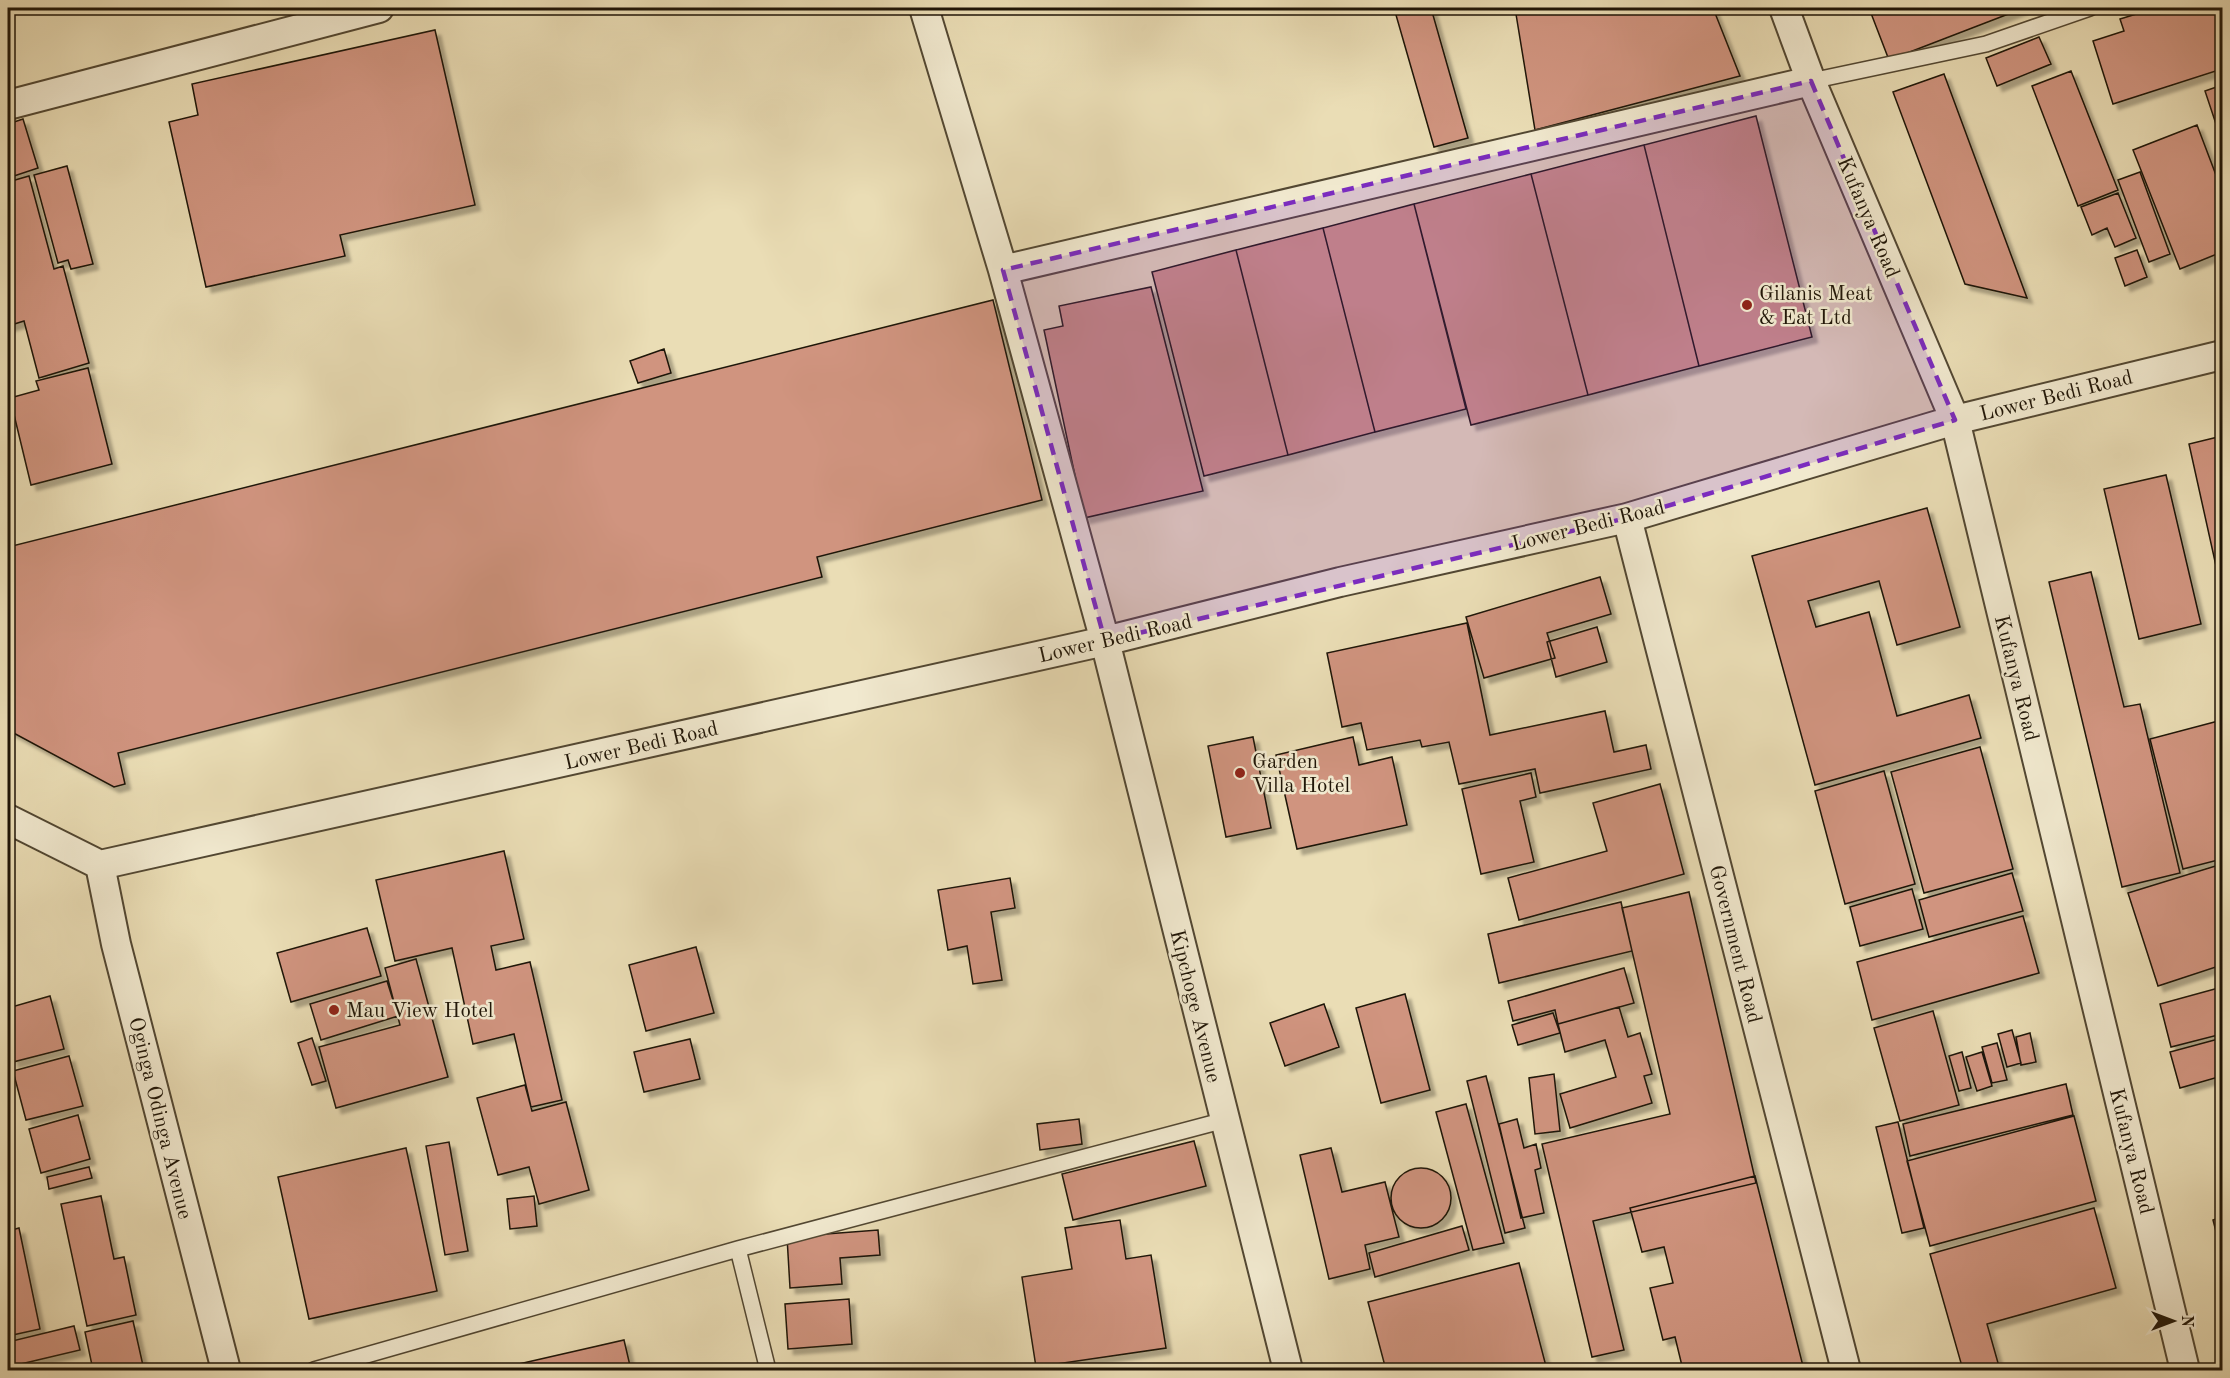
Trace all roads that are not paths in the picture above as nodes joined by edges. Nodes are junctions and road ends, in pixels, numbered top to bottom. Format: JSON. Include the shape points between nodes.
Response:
{"nodes":[{"id":1,"x":379,"y":8,"type":"edge"},
{"id":2,"x":924,"y":8,"type":"edge"},
{"id":3,"x":1784,"y":8,"type":"edge"},
{"id":4,"x":2090,"y":8,"type":"edge"},
{"id":5,"x":1811,"y":81,"type":"junction"},
{"id":6,"x":8,"y":105,"type":"edge"},
{"id":7,"x":1003,"y":270,"type":"junction"},
{"id":8,"x":2223,"y":355,"type":"edge"},
{"id":9,"x":1955,"y":420,"type":"junction"},
{"id":10,"x":1627,"y":518,"type":"junction"},
{"id":11,"x":1105,"y":641,"type":"junction"},
{"id":12,"x":8,"y":819,"type":"edge"},
{"id":13,"x":100,"y":865,"type":"junction"},
{"id":14,"x":1224,"y":1120,"type":"junction"},
{"id":15,"x":738,"y":1249,"type":"junction"},
{"id":16,"x":226,"y":1371,"type":"edge"},
{"id":17,"x":314,"y":1371,"type":"edge"},
{"id":18,"x":768,"y":1371,"type":"edge"},
{"id":19,"x":1288,"y":1371,"type":"edge"},
{"id":20,"x":1846,"y":1371,"type":"edge"},
{"id":21,"x":2185,"y":1371,"type":"edge"}],
"edges":[{"from":1,"to":6,"type":"street"},
{"from":2,"to":7,"type":"street","name":"Kipchoge Avenue"},
{"from":3,"to":5,"type":"street","name":"Kufanya Road"},
{"from":4,"to":5,"type":"lane","via":[[1986,44]]},
{"from":5,"to":7,"type":"street"},
{"from":5,"to":9,"type":"street","name":"Kufanya Road"},
{"from":7,"to":11,"type":"street","name":"Kipchoge Avenue"},
{"from":8,"to":9,"type":"street","name":"Lower Bedi Road"},
{"from":9,"to":10,"type":"street","name":"Lower Bedi Road"},
{"from":9,"to":21,"type":"street","name":"Kufanya Road"},
{"from":10,"to":11,"type":"street","name":"Lower Bedi Road","via":[[1340,582]]},
{"from":10,"to":20,"type":"street","name":"Government Road"},
{"from":11,"to":13,"type":"street","name":"Lower Bedi Road"},
{"from":11,"to":14,"type":"street","name":"Kipchoge Avenue"},
{"from":12,"to":13,"type":"street"},
{"from":13,"to":16,"type":"street","name":"Oginga Odinga Avenue","via":[[116,944]]},
{"from":14,"to":15,"type":"lane"},
{"from":14,"to":19,"type":"street","name":"Kipchoge Avenue"},
{"from":15,"to":17,"type":"lane"},
{"from":15,"to":18,"type":"lane"}]}
